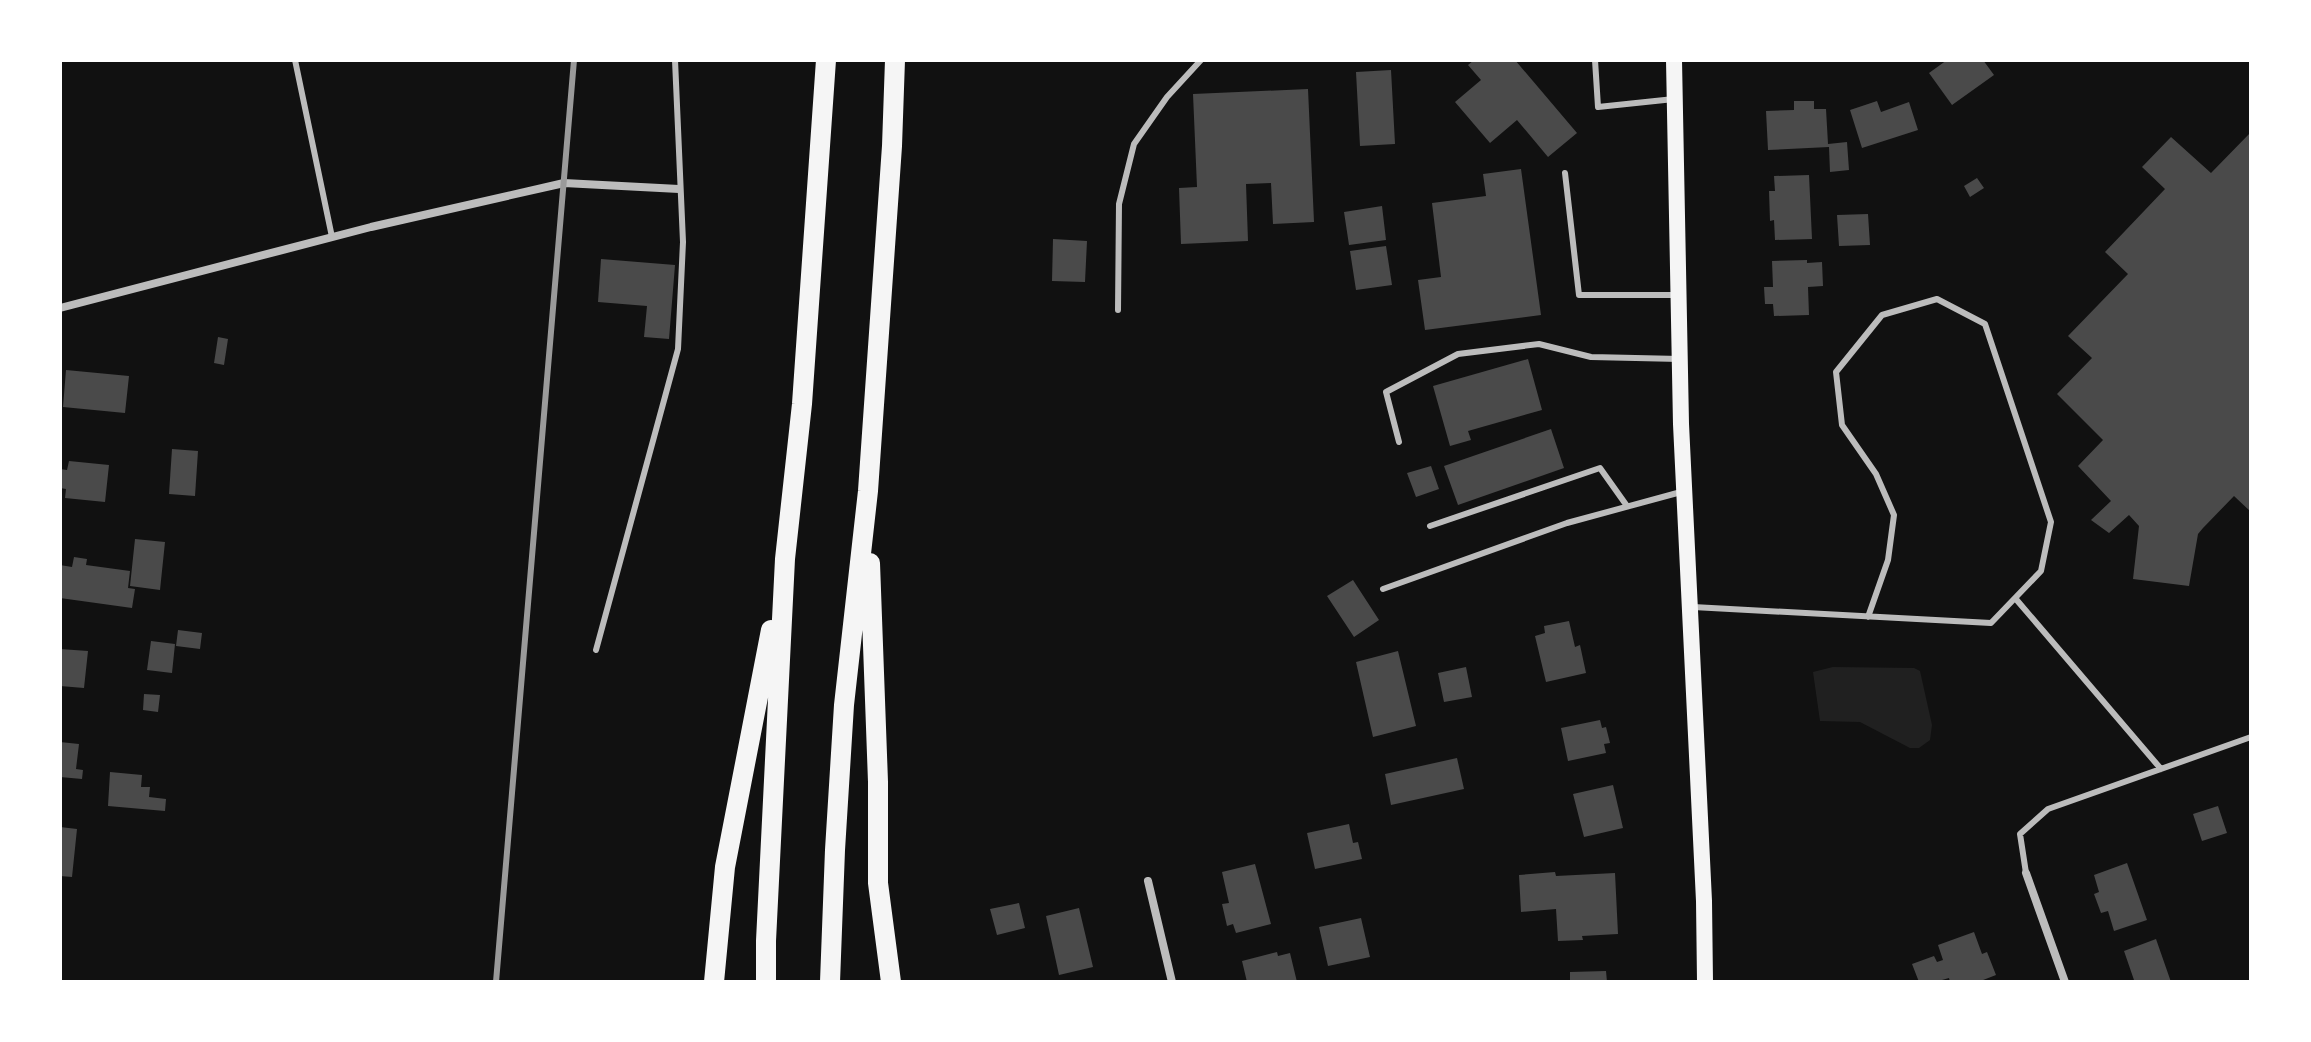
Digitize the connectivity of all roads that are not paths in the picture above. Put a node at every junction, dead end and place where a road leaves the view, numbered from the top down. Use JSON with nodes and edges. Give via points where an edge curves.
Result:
{"nodes":[{"id":1,"x":295,"y":60,"type":"edge"},
{"id":2,"x":675,"y":60,"type":"edge"},
{"id":3,"x":826,"y":60,"type":"edge"},
{"id":4,"x":895,"y":60,"type":"edge"},
{"id":5,"x":1201,"y":60,"type":"edge"},
{"id":6,"x":1595,"y":60,"type":"edge"},
{"id":7,"x":1674,"y":60,"type":"edge"},
{"id":8,"x":1674,"y":99,"type":"junction"},
{"id":9,"x":1565,"y":173,"type":"dead end"},
{"id":10,"x":679,"y":189,"type":"junction"},
{"id":11,"x":332,"y":237,"type":"junction"},
{"id":12,"x":1679,"y":295,"type":"junction"},
{"id":13,"x":60,"y":308,"type":"edge"},
{"id":14,"x":1118,"y":310,"type":"dead end"},
{"id":15,"x":1680,"y":359,"type":"junction"},
{"id":16,"x":1399,"y":442,"type":"dead end"},
{"id":17,"x":868,"y":491,"type":"junction"},
{"id":18,"x":1684,"y":491,"type":"junction"},
{"id":19,"x":1627,"y":506,"type":"junction"},
{"id":20,"x":1430,"y":526,"type":"dead end"},
{"id":21,"x":785,"y":559,"type":"junction"},
{"id":22,"x":1383,"y":589,"type":"dead end"},
{"id":23,"x":2015,"y":598,"type":"junction"},
{"id":24,"x":1690,"y":607,"type":"junction"},
{"id":25,"x":1868,"y":617,"type":"junction"},
{"id":26,"x":596,"y":650,"type":"dead end"},
{"id":27,"x":2251,"y":737,"type":"edge"},
{"id":28,"x":2161,"y":769,"type":"junction"},
{"id":29,"x":2026,"y":873,"type":"joint"},
{"id":30,"x":1148,"y":881,"type":"dead end"},
{"id":31,"x":714,"y":982,"type":"edge"},
{"id":32,"x":766,"y":982,"type":"edge"},
{"id":33,"x":830,"y":982,"type":"edge"},
{"id":34,"x":891,"y":982,"type":"edge"},
{"id":35,"x":1172,"y":982,"type":"edge"},
{"id":36,"x":1705,"y":982,"type":"edge"},
{"id":37,"x":2065,"y":982,"type":"edge"}],
"edges":[{"from":1,"to":11,"type":"lane"},
{"from":2,"to":10,"type":"lane"},
{"from":3,"to":21,"type":"highway","via":[[802,404]]},
{"from":4,"to":17,"type":"highway"},
{"from":5,"to":14,"type":"lane","via":[[1134,144],[1119,204]]},
{"from":6,"to":8,"type":"lane","via":[[1598,107]]},
{"from":7,"to":8,"type":"main road"},
{"from":8,"to":12,"type":"main road"},
{"from":9,"to":12,"type":"lane","via":[[1579,295]]},
{"from":10,"to":11,"type":"street","via":[[564,183]]},
{"from":10,"to":26,"type":"lane","via":[[683,242],[678,349]]},
{"from":11,"to":13,"type":"street"},
{"from":12,"to":15,"type":"main road"},
{"from":15,"to":16,"type":"lane","via":[[1591,357],[1539,344],[1458,354],[1386,392]]},
{"from":15,"to":18,"type":"main road"},
{"from":17,"to":33,"type":"highway","via":[[844,705]]},
{"from":17,"to":34,"type":"highway","via":[[878,883]]},
{"from":18,"to":19,"type":"lane"},
{"from":18,"to":24,"type":"main road"},
{"from":19,"to":20,"type":"lane","via":[[1600,468]]},
{"from":19,"to":22,"type":"lane"},
{"from":21,"to":31,"type":"highway","via":[[725,867]]},
{"from":21,"to":32,"type":"highway"},
{"from":23,"to":25,"type":"lane","via":[[1991,623]]},
{"from":23,"to":25,"type":"lane","via":[[2041,571],[2051,522],[1985,324],[1937,299],[1882,315],[1836,372],[1842,425],[1876,474],[1894,515],[1888,560]]},
{"from":23,"to":28,"type":"lane"},
{"from":24,"to":25,"type":"lane"},
{"from":24,"to":36,"type":"main road"},
{"from":27,"to":28,"type":"lane"},
{"from":28,"to":29,"type":"lane","via":[[2048,809],[2020,834]]},
{"from":29,"to":37,"type":"street"},
{"from":30,"to":35,"type":"street"}]}
